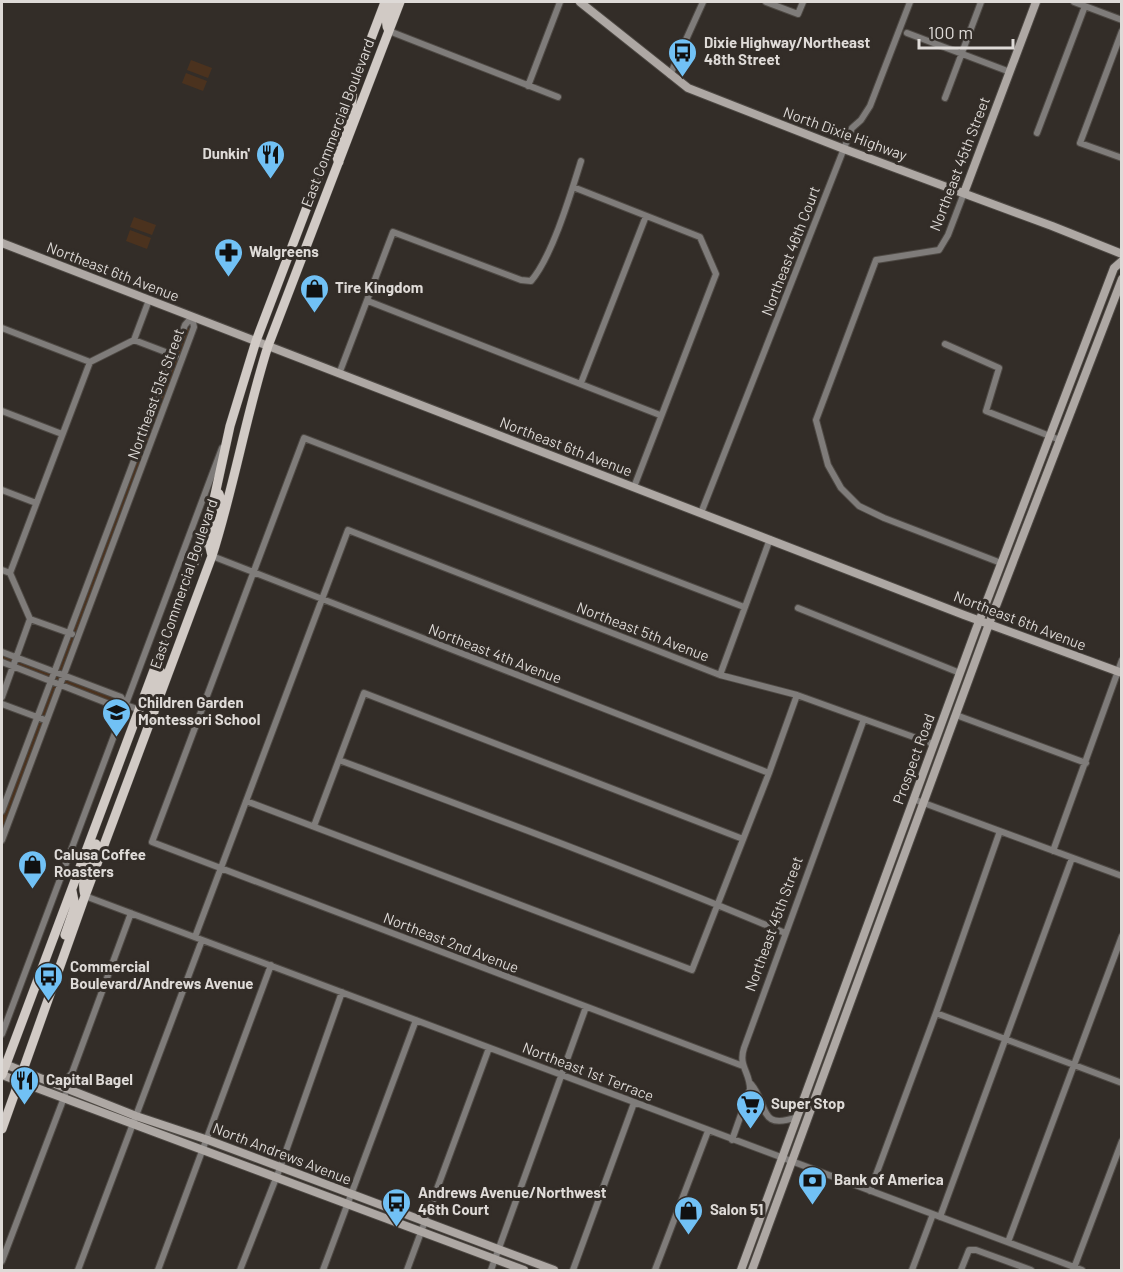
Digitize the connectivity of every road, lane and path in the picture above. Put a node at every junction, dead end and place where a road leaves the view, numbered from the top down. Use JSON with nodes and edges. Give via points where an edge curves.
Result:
{"nodes":[{"id":1,"x":385,"y":2,"type":"edge"},
{"id":2,"x":392,"y":2,"type":"edge"},
{"id":3,"x":400,"y":2,"type":"edge"},
{"id":4,"x":560,"y":2,"type":"edge"},
{"id":5,"x":580,"y":2,"type":"edge"},
{"id":6,"x":703,"y":2,"type":"edge"},
{"id":7,"x":766,"y":2,"type":"edge"},
{"id":8,"x":803,"y":2,"type":"edge"},
{"id":9,"x":910,"y":2,"type":"edge"},
{"id":10,"x":981,"y":2,"type":"edge"},
{"id":11,"x":1036,"y":2,"type":"edge"},
{"id":12,"x":1074,"y":2,"type":"edge"},
{"id":13,"x":1085,"y":6,"type":"junction"},
{"id":14,"x":1122,"y":20,"type":"edge"},
{"id":15,"x":376,"y":23,"type":"junction"},
{"id":16,"x":388,"y":32,"type":"junction"},
{"id":17,"x":1122,"y":32,"type":"edge"},
{"id":18,"x":907,"y":33,"type":"dead end"},
{"id":19,"x":962,"y":54,"type":"junction"},
{"id":20,"x":1010,"y":72,"type":"junction"},
{"id":21,"x":670,"y":75,"type":"junction"},
{"id":22,"x":369,"y":83,"type":"junction"},
{"id":23,"x":528,"y":86,"type":"junction"},
{"id":24,"x":351,"y":89,"type":"junction"},
{"id":25,"x":558,"y":97,"type":"dead end"},
{"id":26,"x":945,"y":98,"type":"dead end"},
{"id":27,"x":1037,"y":133,"type":"dead end"},
{"id":28,"x":844,"y":149,"type":"junction"},
{"id":29,"x":325,"y":158,"type":"junction"},
{"id":30,"x":1122,"y":158,"type":"edge"},
{"id":31,"x":581,"y":161,"type":"dead end"},
{"id":32,"x":339,"y":162,"type":"junction"},
{"id":33,"x":573,"y":187,"type":"junction"},
{"id":34,"x":964,"y":193,"type":"junction"},
{"id":35,"x":646,"y":216,"type":"junction"},
{"id":36,"x":311,"y":236,"type":"junction"},
{"id":37,"x":2,"y":243,"type":"edge"},
{"id":38,"x":1122,"y":255,"type":"edge"},
{"id":39,"x":1122,"y":261,"type":"edge"},
{"id":40,"x":1122,"y":279,"type":"edge"},
{"id":41,"x":149,"y":300,"type":"junction"},
{"id":42,"x":368,"y":301,"type":"junction"},
{"id":43,"x":192,"y":317,"type":"junction"},
{"id":44,"x":2,"y":328,"type":"edge"},
{"id":45,"x":134,"y":340,"type":"junction"},
{"id":46,"x":256,"y":342,"type":"junction"},
{"id":47,"x":945,"y":344,"type":"dead end"},
{"id":48,"x":268,"y":346,"type":"junction"},
{"id":49,"x":174,"y":356,"type":"junction"},
{"id":50,"x":182,"y":359,"type":"junction"},
{"id":51,"x":90,"y":362,"type":"junction"},
{"id":52,"x":339,"y":374,"type":"junction"},
{"id":53,"x":581,"y":383,"type":"junction"},
{"id":54,"x":2,"y":411,"type":"edge"},
{"id":55,"x":660,"y":414,"type":"junction"},
{"id":56,"x":230,"y":426,"type":"junction"},
{"id":57,"x":62,"y":434,"type":"junction"},
{"id":58,"x":1050,"y":436,"type":"junction"},
{"id":59,"x":1060,"y":440,"type":"junction"},
{"id":60,"x":634,"y":487,"type":"junction"},
{"id":61,"x":2,"y":489,"type":"edge"},
{"id":62,"x":216,"y":491,"type":"junction"},
{"id":63,"x":36,"y":503,"type":"junction"},
{"id":64,"x":701,"y":513,"type":"junction"},
{"id":65,"x":112,"y":519,"type":"junction"},
{"id":66,"x":121,"y":522,"type":"junction"},
{"id":67,"x":770,"y":539,"type":"junction"},
{"id":68,"x":183,"y":552,"type":"junction"},
{"id":69,"x":212,"y":556,"type":"junction"},
{"id":70,"x":196,"y":558,"type":"junction"},
{"id":71,"x":1001,"y":563,"type":"junction"},
{"id":72,"x":2,"y":570,"type":"edge"},
{"id":73,"x":10,"y":573,"type":"junction"},
{"id":74,"x":254,"y":573,"type":"junction"},
{"id":75,"x":322,"y":600,"type":"junction"},
{"id":76,"x":744,"y":607,"type":"junction"},
{"id":77,"x":798,"y":608,"type":"dead end"},
{"id":78,"x":30,"y":619,"type":"junction"},
{"id":79,"x":979,"y":621,"type":"junction"},
{"id":80,"x":188,"y":622,"type":"junction"},
{"id":81,"x":989,"y":624,"type":"junction"},
{"id":82,"x":69,"y":633,"type":"junction"},
{"id":83,"x":77,"y":636,"type":"junction"},
{"id":84,"x":166,"y":641,"type":"junction"},
{"id":85,"x":2,"y":652,"type":"edge"},
{"id":86,"x":16,"y":657,"type":"junction"},
{"id":87,"x":1122,"y":660,"type":"edge"},
{"id":88,"x":2,"y":662,"type":"edge"},
{"id":89,"x":12,"y":666,"type":"junction"},
{"id":90,"x":54,"y":672,"type":"junction"},
{"id":91,"x":1119,"y":672,"type":"edge"},
{"id":92,"x":960,"y":673,"type":"junction"},
{"id":93,"x":62,"y":675,"type":"junction"},
{"id":94,"x":720,"y":675,"type":"junction"},
{"id":95,"x":51,"y":681,"type":"junction"},
{"id":96,"x":59,"y":684,"type":"junction"},
{"id":97,"x":797,"y":695,"type":"junction"},
{"id":98,"x":2,"y":697,"type":"edge"},
{"id":99,"x":2,"y":704,"type":"edge"},
{"id":100,"x":126,"y":705,"type":"junction"},
{"id":101,"x":140,"y":710,"type":"junction"},
{"id":102,"x":154,"y":712,"type":"junction"},
{"id":103,"x":956,"y":715,"type":"junction"},
{"id":104,"x":37,"y":717,"type":"junction"},
{"id":105,"x":864,"y":719,"type":"junction"},
{"id":106,"x":45,"y":720,"type":"junction"},
{"id":107,"x":933,"y":744,"type":"junction"},
{"id":108,"x":339,"y":760,"type":"junction"},
{"id":109,"x":1086,"y":763,"type":"junction"},
{"id":110,"x":770,"y":773,"type":"junction"},
{"id":111,"x":127,"y":785,"type":"junction"},
{"id":112,"x":913,"y":799,"type":"junction"},
{"id":113,"x":246,"y":801,"type":"junction"},
{"id":114,"x":923,"y":803,"type":"junction"},
{"id":115,"x":2,"y":811,"type":"edge"},
{"id":116,"x":314,"y":826,"type":"junction"},
{"id":117,"x":94,"y":831,"type":"junction"},
{"id":118,"x":1000,"y":831,"type":"junction"},
{"id":119,"x":743,"y":839,"type":"junction"},
{"id":120,"x":2,"y":840,"type":"edge"},
{"id":121,"x":1053,"y":851,"type":"junction"},
{"id":122,"x":1072,"y":858,"type":"junction"},
{"id":123,"x":220,"y":869,"type":"junction"},
{"id":124,"x":1122,"y":876,"type":"edge"},
{"id":125,"x":58,"y":885,"type":"junction"},
{"id":126,"x":72,"y":891,"type":"junction"},
{"id":127,"x":85,"y":896,"type":"junction"},
{"id":128,"x":719,"y":905,"type":"junction"},
{"id":129,"x":131,"y":913,"type":"junction"},
{"id":130,"x":785,"y":933,"type":"junction"},
{"id":131,"x":1122,"y":936,"type":"edge"},
{"id":132,"x":195,"y":937,"type":"junction"},
{"id":133,"x":202,"y":939,"type":"junction"},
{"id":134,"x":67,"y":946,"type":"junction"},
{"id":135,"x":271,"y":965,"type":"junction"},
{"id":136,"x":847,"y":980,"type":"junction"},
{"id":137,"x":857,"y":983,"type":"junction"},
{"id":138,"x":342,"y":992,"type":"junction"},
{"id":139,"x":586,"y":1007,"type":"junction"},
{"id":140,"x":936,"y":1013,"type":"junction"},
{"id":141,"x":416,"y":1020,"type":"junction"},
{"id":142,"x":2,"y":1034,"type":"edge"},
{"id":143,"x":1006,"y":1040,"type":"junction"},
{"id":144,"x":489,"y":1048,"type":"junction"},
{"id":145,"x":3,"y":1064,"type":"edge"},
{"id":146,"x":1074,"y":1065,"type":"junction"},
{"id":147,"x":742,"y":1066,"type":"junction"},
{"id":148,"x":24,"y":1071,"type":"junction"},
{"id":149,"x":2,"y":1075,"type":"edge"},
{"id":150,"x":561,"y":1076,"type":"junction"},
{"id":151,"x":20,"y":1082,"type":"junction"},
{"id":152,"x":750,"y":1083,"type":"junction"},
{"id":153,"x":1122,"y":1083,"type":"edge"},
{"id":154,"x":64,"y":1087,"type":"junction"},
{"id":155,"x":64,"y":1099,"type":"junction"},
{"id":156,"x":634,"y":1103,"type":"junction"},
{"id":157,"x":797,"y":1118,"type":"junction"},
{"id":158,"x":134,"y":1120,"type":"junction"},
{"id":159,"x":2,"y":1130,"type":"edge"},
{"id":160,"x":708,"y":1131,"type":"junction"},
{"id":161,"x":208,"y":1140,"type":"junction"},
{"id":162,"x":732,"y":1140,"type":"junction"},
{"id":163,"x":1122,"y":1141,"type":"edge"},
{"id":164,"x":203,"y":1151,"type":"junction"},
{"id":165,"x":782,"y":1159,"type":"junction"},
{"id":166,"x":791,"y":1163,"type":"junction"},
{"id":167,"x":280,"y":1168,"type":"junction"},
{"id":168,"x":276,"y":1178,"type":"junction"},
{"id":169,"x":870,"y":1191,"type":"junction"},
{"id":170,"x":352,"y":1195,"type":"junction"},
{"id":171,"x":348,"y":1205,"type":"junction"},
{"id":172,"x":933,"y":1214,"type":"junction"},
{"id":173,"x":940,"y":1217,"type":"junction"},
{"id":174,"x":425,"y":1223,"type":"junction"},
{"id":175,"x":422,"y":1233,"type":"junction"},
{"id":176,"x":1008,"y":1242,"type":"junction"},
{"id":177,"x":498,"y":1250,"type":"junction"},
{"id":178,"x":495,"y":1260,"type":"junction"},
{"id":179,"x":2,"y":1262,"type":"edge"},
{"id":180,"x":1074,"y":1268,"type":"junction"},
{"id":181,"x":78,"y":1270,"type":"edge"},
{"id":182,"x":159,"y":1270,"type":"edge"},
{"id":183,"x":240,"y":1270,"type":"edge"},
{"id":184,"x":323,"y":1270,"type":"edge"},
{"id":185,"x":407,"y":1270,"type":"edge"},
{"id":186,"x":491,"y":1270,"type":"edge"},
{"id":187,"x":524,"y":1270,"type":"edge"},
{"id":188,"x":554,"y":1270,"type":"edge"},
{"id":189,"x":573,"y":1270,"type":"edge"},
{"id":190,"x":655,"y":1270,"type":"edge"},
{"id":191,"x":741,"y":1270,"type":"edge"},
{"id":192,"x":752,"y":1270,"type":"edge"},
{"id":193,"x":912,"y":1270,"type":"edge"},
{"id":194,"x":961,"y":1270,"type":"edge"},
{"id":195,"x":1031,"y":1270,"type":"edge"},
{"id":196,"x":1082,"y":1270,"type":"edge"}],
"edges":[{"from":1,"to":15,"type":"main road","name":"East Commercial Boulevard"},
{"from":2,"to":16,"type":"main road","via":[[386,18]]},
{"from":3,"to":16,"type":"main road","name":"East Commercial Boulevard"},
{"from":4,"to":23,"type":"street"},
{"from":5,"to":21,"type":"main road","name":"North Dixie Highway"},
{"from":6,"to":21,"type":"street"},
{"from":7,"to":8,"type":"street","via":[[798,14]]},
{"from":9,"to":28,"type":"street","name":"Northeast 46th Court","via":[[870,106],[852,128]]},
{"from":10,"to":19,"type":"street"},
{"from":11,"to":20,"type":"main road","name":"Northeast 45th Street"},
{"from":12,"to":13,"type":"street"},
{"from":13,"to":14,"type":"street"},
{"from":13,"to":27,"type":"street"},
{"from":15,"to":22,"type":"main road","via":[[379,40],[367,74]]},
{"from":15,"to":24,"type":"main road","name":"East Commercial Boulevard"},
{"from":16,"to":22,"type":"main road","name":"East Commercial Boulevard"},
{"from":16,"to":23,"type":"street"},
{"from":17,"to":30,"type":"street","via":[[1080,142]]},
{"from":18,"to":19,"type":"street"},
{"from":19,"to":20,"type":"street"},
{"from":19,"to":26,"type":"street"},
{"from":20,"to":34,"type":"main road","name":"Northeast 45th Street"},
{"from":21,"to":28,"type":"main road","name":"North Dixie Highway","via":[[688,88]]},
{"from":22,"to":32,"type":"main road","name":"East Commercial Boulevard"},
{"from":23,"to":25,"type":"street"},
{"from":24,"to":29,"type":"main road","name":"East Commercial Boulevard"},
{"from":24,"to":32,"type":"main road","via":[[353,104],[336,154]]},
{"from":28,"to":34,"type":"main road","name":"North Dixie Highway"},
{"from":28,"to":64,"type":"street","name":"Northeast 46th Court"},
{"from":29,"to":36,"type":"main road","via":[[329,172],[311,222]]},
{"from":29,"to":46,"type":"main road","name":"East Commercial Boulevard"},
{"from":31,"to":33,"type":"street"},
{"from":32,"to":36,"type":"main road","name":"East Commercial Boulevard"},
{"from":33,"to":35,"type":"street"},
{"from":33,"to":42,"type":"street","via":[[541,270],[531,281],[393,232]]},
{"from":34,"to":38,"type":"main road","name":"North Dixie Highway"},
{"from":34,"to":71,"type":"street","name":"Northeast 45th Street","via":[[939,250],[876,260],[816,420],[828,465],[841,488],[859,506]]},
{"from":35,"to":53,"type":"street"},
{"from":35,"to":55,"type":"street","via":[[700,237],[716,274]]},
{"from":36,"to":48,"type":"main road","name":"East Commercial Boulevard"},
{"from":37,"to":41,"type":"main road","name":"Northeast 6th Avenue"},
{"from":39,"to":58,"type":"main road","name":"Prospect Road","via":[[1114,268]]},
{"from":40,"to":59,"type":"main road","name":"Prospect Road"},
{"from":41,"to":43,"type":"main road","name":"Northeast 6th Avenue"},
{"from":41,"to":45,"type":"street"},
{"from":42,"to":52,"type":"street"},
{"from":42,"to":53,"type":"street"},
{"from":43,"to":46,"type":"main road","name":"Northeast 6th Avenue"},
{"from":43,"to":49,"type":"street","name":"Northeast 51st Street","via":[[185,325]]},
{"from":43,"to":50,"type":"street","name":"Northeast 51st Street","via":[[194,327]]},
{"from":44,"to":51,"type":"street"},
{"from":45,"to":49,"type":"street"},
{"from":45,"to":51,"type":"street"},
{"from":46,"to":48,"type":"main road","name":"Northeast 6th Avenue"},
{"from":46,"to":56,"type":"main road","name":"East Commercial Boulevard"},
{"from":47,"to":58,"type":"street","via":[[999,368],[986,411]]},
{"from":48,"to":52,"type":"main road","name":"Northeast 6th Avenue"},
{"from":48,"to":69,"type":"main road","name":"East Commercial Boulevard"},
{"from":49,"to":50,"type":"street"},
{"from":49,"to":65,"type":"street","name":"Northeast 51st Street"},
{"from":50,"to":66,"type":"street","name":"Northeast 51st Street"},
{"from":51,"to":57,"type":"street"},
{"from":52,"to":60,"type":"main road","name":"Northeast 6th Avenue"},
{"from":53,"to":55,"type":"street"},
{"from":54,"to":57,"type":"street"},
{"from":55,"to":60,"type":"street"},
{"from":56,"to":62,"type":"main road","name":"East Commercial Boulevard"},
{"from":56,"to":68,"type":"street"},
{"from":57,"to":63,"type":"street"},
{"from":58,"to":59,"type":"street"},
{"from":58,"to":71,"type":"main road","name":"Prospect Road"},
{"from":59,"to":81,"type":"main road","name":"Prospect Road"},
{"from":60,"to":64,"type":"main road","name":"Northeast 6th Avenue"},
{"from":61,"to":63,"type":"street"},
{"from":62,"to":69,"type":"main road","via":[[221,500],[209,543]]},
{"from":62,"to":70,"type":"main road","name":"East Commercial Boulevard"},
{"from":63,"to":73,"type":"street"},
{"from":64,"to":67,"type":"main road","name":"Northeast 6th Avenue"},
{"from":65,"to":66,"type":"street"},
{"from":65,"to":82,"type":"street","name":"Northeast 51st Street"},
{"from":66,"to":83,"type":"street","name":"Northeast 51st Street"},
{"from":67,"to":76,"type":"street"},
{"from":67,"to":79,"type":"main road","name":"Northeast 6th Avenue"},
{"from":68,"to":70,"type":"street"},
{"from":68,"to":100,"type":"street"},
{"from":69,"to":74,"type":"street","name":"Northeast 4th Avenue"},
{"from":69,"to":80,"type":"main road","name":"East Commercial Boulevard"},
{"from":70,"to":80,"type":"main road","via":[[202,568],[186,611]]},
{"from":70,"to":84,"type":"main road","name":"East Commercial Boulevard"},
{"from":71,"to":79,"type":"main road","name":"Prospect Road"},
{"from":72,"to":73,"type":"street"},
{"from":73,"to":78,"type":"street"},
{"from":74,"to":75,"type":"street","name":"Northeast 4th Avenue"},
{"from":74,"to":76,"type":"street","via":[[304,438]]},
{"from":74,"to":123,"type":"street","name":"Northeast 2nd Avenue","via":[[152,842]]},
{"from":75,"to":94,"type":"street","name":"Northeast 5th Avenue","via":[[348,530]]},
{"from":75,"to":110,"type":"street","name":"Northeast 4th Avenue"},
{"from":75,"to":113,"type":"street"},
{"from":76,"to":94,"type":"street"},
{"from":77,"to":92,"type":"street"},
{"from":78,"to":82,"type":"street"},
{"from":78,"to":86,"type":"street"},
{"from":79,"to":81,"type":"main road","name":"Northeast 6th Avenue"},
{"from":79,"to":92,"type":"main road","name":"Prospect Road"},
{"from":80,"to":102,"type":"main road","name":"East Commercial Boulevard"},
{"from":81,"to":91,"type":"main road","name":"Northeast 6th Avenue"},
{"from":81,"to":103,"type":"main road","name":"Prospect Road"},
{"from":82,"to":83,"type":"street"},
{"from":82,"to":90,"type":"street","name":"Northeast 51st Street"},
{"from":83,"to":93,"type":"street","name":"Northeast 51st Street"},
{"from":84,"to":101,"type":"main road","name":"East Commercial Boulevard"},
{"from":84,"to":102,"type":"main road","via":[[168,652],[151,698]]},
{"from":85,"to":86,"type":"street"},
{"from":86,"to":89,"type":"street"},
{"from":86,"to":90,"type":"street"},
{"from":87,"to":91,"type":"street"},
{"from":88,"to":89,"type":"street"},
{"from":89,"to":95,"type":"street"},
{"from":89,"to":98,"type":"street"},
{"from":90,"to":93,"type":"street"},
{"from":90,"to":95,"type":"street","name":"Northeast 51st Street"},
{"from":91,"to":109,"type":"street"},
{"from":92,"to":107,"type":"main road","name":"Prospect Road"},
{"from":93,"to":96,"type":"street","name":"Northeast 51st Street"},
{"from":93,"to":100,"type":"street","via":[[121,698]]},
{"from":94,"to":97,"type":"street","name":"Northeast 5th Avenue"},
{"from":95,"to":96,"type":"street"},
{"from":95,"to":104,"type":"street","name":"Northeast 51st Street"},
{"from":96,"to":100,"type":"street","via":[[117,706]]},
{"from":96,"to":106,"type":"street","name":"Northeast 51st Street"},
{"from":97,"to":105,"type":"street","name":"Northeast 5th Avenue"},
{"from":97,"to":110,"type":"street"},
{"from":99,"to":104,"type":"street"},
{"from":100,"to":101,"type":"street"},
{"from":100,"to":125,"type":"street"},
{"from":101,"to":111,"type":"main road","via":[[143,723],[124,776]]},
{"from":101,"to":117,"type":"main road","name":"East Commercial Boulevard"},
{"from":102,"to":111,"type":"main road","name":"East Commercial Boulevard"},
{"from":103,"to":109,"type":"street"},
{"from":103,"to":114,"type":"main road","name":"Prospect Road"},
{"from":104,"to":106,"type":"street"},
{"from":104,"to":115,"type":"street","name":"Northeast 51st Street"},
{"from":105,"to":107,"type":"street","name":"Northeast 5th Avenue"},
{"from":105,"to":130,"type":"street","name":"Northeast 45th Street"},
{"from":106,"to":120,"type":"street","name":"Northeast 51st Street"},
{"from":107,"to":112,"type":"main road","name":"Prospect Road"},
{"from":108,"to":116,"type":"street"},
{"from":108,"to":119,"type":"street","via":[[364,693]]},
{"from":108,"to":128,"type":"street"},
{"from":109,"to":121,"type":"street"},
{"from":110,"to":119,"type":"street"},
{"from":111,"to":127,"type":"main road","name":"East Commercial Boulevard"},
{"from":112,"to":114,"type":"street"},
{"from":112,"to":136,"type":"main road","name":"Prospect Road"},
{"from":113,"to":116,"type":"street"},
{"from":113,"to":123,"type":"street"},
{"from":114,"to":118,"type":"street"},
{"from":114,"to":137,"type":"main road","name":"Prospect Road"},
{"from":116,"to":128,"type":"street","via":[[692,970]]},
{"from":117,"to":126,"type":"main road","name":"East Commercial Boulevard"},
{"from":117,"to":127,"type":"main road","via":[[97,840],[82,883]]},
{"from":118,"to":121,"type":"street"},
{"from":118,"to":140,"type":"street"},
{"from":119,"to":128,"type":"street"},
{"from":121,"to":122,"type":"street"},
{"from":122,"to":124,"type":"street"},
{"from":122,"to":143,"type":"street"},
{"from":123,"to":132,"type":"street"},
{"from":123,"to":139,"type":"street","name":"Northeast 2nd Avenue"},
{"from":125,"to":126,"type":"street"},
{"from":125,"to":142,"type":"street"},
{"from":126,"to":134,"type":"main road","via":[[75,902],[64,936]]},
{"from":126,"to":145,"type":"main road","name":"East Commercial Boulevard"},
{"from":127,"to":129,"type":"street","name":"Northeast 1st Terrace"},
{"from":127,"to":134,"type":"main road","name":"East Commercial Boulevard"},
{"from":128,"to":130,"type":"street"},
{"from":129,"to":132,"type":"street","name":"Northeast 1st Terrace"},
{"from":129,"to":154,"type":"street"},
{"from":130,"to":147,"type":"street","name":"Northeast 45th Street","via":[[741,1056]]},
{"from":131,"to":146,"type":"street"},
{"from":132,"to":133,"type":"street","name":"Northeast 1st Terrace"},
{"from":133,"to":135,"type":"street","name":"Northeast 1st Terrace"},
{"from":133,"to":158,"type":"street"},
{"from":134,"to":148,"type":"main road","name":"East Commercial Boulevard"},
{"from":135,"to":138,"type":"street","name":"Northeast 1st Terrace"},
{"from":135,"to":161,"type":"street"},
{"from":136,"to":137,"type":"main road"},
{"from":136,"to":157,"type":"main road","name":"Prospect Road"},
{"from":137,"to":166,"type":"main road","name":"Prospect Road"},
{"from":138,"to":141,"type":"street","name":"Northeast 1st Terrace"},
{"from":138,"to":167,"type":"street"},
{"from":139,"to":147,"type":"street","name":"Northeast 2nd Avenue"},
{"from":139,"to":150,"type":"street"},
{"from":140,"to":143,"type":"street"},
{"from":140,"to":169,"type":"street"},
{"from":141,"to":144,"type":"street","name":"Northeast 1st Terrace"},
{"from":141,"to":170,"type":"street"},
{"from":143,"to":146,"type":"street"},
{"from":143,"to":173,"type":"street"},
{"from":144,"to":150,"type":"street","name":"Northeast 1st Terrace"},
{"from":144,"to":174,"type":"street"},
{"from":145,"to":148,"type":"main road","name":"North Andrews Avenue"},
{"from":145,"to":149,"type":"main road","name":"East Commercial Boulevard"},
{"from":146,"to":153,"type":"street"},
{"from":146,"to":176,"type":"street"},
{"from":147,"to":152,"type":"street"},
{"from":148,"to":151,"type":"main road","name":"East Commercial Boulevard"},
{"from":148,"to":154,"type":"main road","name":"North Andrews Avenue"},
{"from":149,"to":151,"type":"main road","name":"North Andrews Avenue"},
{"from":150,"to":156,"type":"street","name":"Northeast 1st Terrace"},
{"from":150,"to":177,"type":"street"},
{"from":151,"to":155,"type":"main road","name":"North Andrews Avenue"},
{"from":151,"to":159,"type":"main road","name":"East Commercial Boulevard"},
{"from":152,"to":157,"type":"street","via":[[770,1118],[781,1122]]},
{"from":152,"to":162,"type":"street"},
{"from":154,"to":155,"type":"street"},
{"from":154,"to":158,"type":"main road","name":"North Andrews Avenue"},
{"from":155,"to":158,"type":"main road","name":"North Andrews Avenue"},
{"from":155,"to":179,"type":"street"},
{"from":156,"to":160,"type":"street","name":"Northeast 1st Terrace"},
{"from":156,"to":189,"type":"street"},
{"from":157,"to":165,"type":"main road","name":"Prospect Road"},
{"from":158,"to":161,"type":"main road","name":"North Andrews Avenue"},
{"from":158,"to":164,"type":"main road","name":"North Andrews Avenue"},
{"from":158,"to":181,"type":"street"},
{"from":160,"to":162,"type":"street","name":"Northeast 1st Terrace"},
{"from":160,"to":190,"type":"street"},
{"from":161,"to":164,"type":"street"},
{"from":161,"to":167,"type":"main road","name":"North Andrews Avenue"},
{"from":162,"to":165,"type":"street","name":"Northeast 1st Terrace"},
{"from":163,"to":180,"type":"street"},
{"from":164,"to":168,"type":"main road","name":"North Andrews Avenue"},
{"from":164,"to":182,"type":"street"},
{"from":165,"to":166,"type":"street","name":"Northeast 1st Terrace"},
{"from":165,"to":191,"type":"main road","name":"Prospect Road"},
{"from":166,"to":169,"type":"street","name":"Northeast 1st Terrace"},
{"from":166,"to":192,"type":"main road","name":"Prospect Road"},
{"from":167,"to":168,"type":"street"},
{"from":167,"to":170,"type":"main road","name":"North Andrews Avenue"},
{"from":168,"to":171,"type":"main road","name":"North Andrews Avenue"},
{"from":168,"to":183,"type":"street"},
{"from":169,"to":172,"type":"street","name":"Northeast 1st Terrace"},
{"from":170,"to":171,"type":"street"},
{"from":170,"to":174,"type":"main road","name":"North Andrews Avenue"},
{"from":171,"to":175,"type":"main road","name":"North Andrews Avenue"},
{"from":171,"to":184,"type":"street"},
{"from":172,"to":173,"type":"street","name":"Northeast 1st Terrace"},
{"from":172,"to":193,"type":"street"},
{"from":173,"to":176,"type":"street","name":"Northeast 1st Terrace"},
{"from":174,"to":175,"type":"street"},
{"from":174,"to":177,"type":"main road","name":"North Andrews Avenue"},
{"from":175,"to":178,"type":"main road","name":"North Andrews Avenue"},
{"from":175,"to":185,"type":"street"},
{"from":176,"to":180,"type":"street","name":"Northeast 1st Terrace"},
{"from":177,"to":178,"type":"street"},
{"from":177,"to":188,"type":"main road","name":"North Andrews Avenue"},
{"from":178,"to":186,"type":"street"},
{"from":178,"to":187,"type":"main road","name":"North Andrews Avenue"},
{"from":180,"to":196,"type":"street","name":"Northeast 1st Terrace"},
{"from":194,"to":195,"type":"street","via":[[969,1250],[976,1250]]}]}
